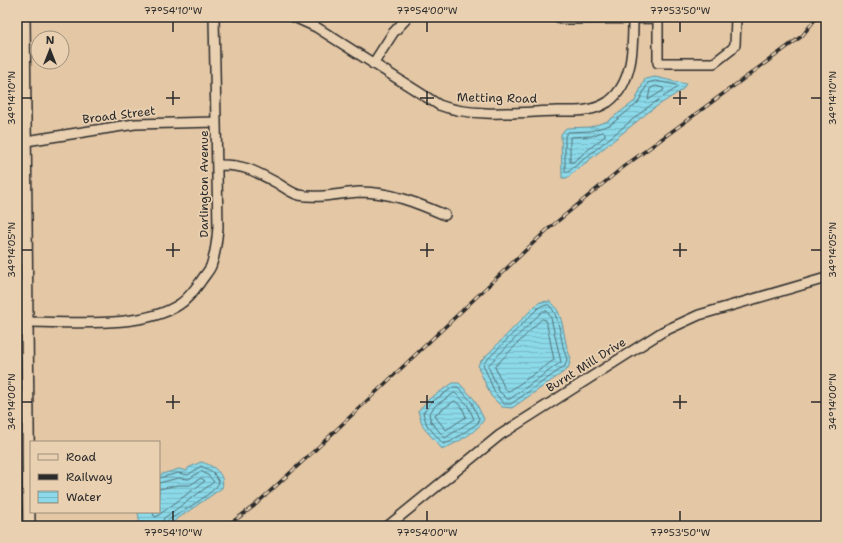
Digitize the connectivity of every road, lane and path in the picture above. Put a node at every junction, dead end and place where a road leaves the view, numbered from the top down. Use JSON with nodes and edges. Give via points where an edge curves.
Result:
{"nodes":[{"id":1,"x":24,"y":17,"type":"edge"},
{"id":2,"x":214,"y":17,"type":"edge"},
{"id":3,"x":294,"y":17,"type":"edge"},
{"id":4,"x":408,"y":17,"type":"edge"},
{"id":5,"x":558,"y":17,"type":"edge"},
{"id":6,"x":736,"y":17,"type":"edge"},
{"id":7,"x":633,"y":18,"type":"edge"},
{"id":8,"x":658,"y":18,"type":"edge"},
{"id":9,"x":373,"y":64,"type":"junction"},
{"id":10,"x":216,"y":122,"type":"junction"},
{"id":11,"x":26,"y":141,"type":"junction"},
{"id":12,"x":217,"y":165,"type":"junction"},
{"id":13,"x":445,"y":215,"type":"dead end"},
{"id":14,"x":826,"y":278,"type":"edge"},
{"id":15,"x":27,"y":322,"type":"junction"},
{"id":16,"x":29,"y":526,"type":"edge"},
{"id":17,"x":388,"y":526,"type":"edge"}],
"edges":[{"from":1,"to":11,"type":"main road"},
{"from":2,"to":10,"type":"street","name":"Darlington Avenue"},
{"from":3,"to":9,"type":"street","name":"Metting Road","via":[[316,27]]},
{"from":4,"to":9,"type":"street","via":[[393,32]]},
{"from":5,"to":7,"type":"street"},
{"from":6,"to":8,"type":"street","via":[[735,45],[714,63],[658,63]]},
{"from":7,"to":8,"type":"street"},
{"from":7,"to":9,"type":"street","name":"Metting Road","via":[[633,53],[630,68],[608,102],[590,110],[454,110],[434,103]]},
{"from":10,"to":11,"type":"street","name":"Broad Street","via":[[135,124]]},
{"from":10,"to":12,"type":"street","name":"Darlington Avenue"},
{"from":11,"to":15,"type":"main road"},
{"from":12,"to":13,"type":"street","via":[[235,164],[252,169],[299,195],[320,196],[361,192],[384,194],[407,199]]},
{"from":12,"to":15,"type":"street","name":"Darlington Avenue","via":[[218,227],[215,251],[210,267],[196,288],[181,303],[166,312],[127,321]]},
{"from":14,"to":17,"type":"street","name":"Burnt Mill Drive","via":[[699,315],[662,332],[500,435]]},
{"from":15,"to":16,"type":"main road"}]}
